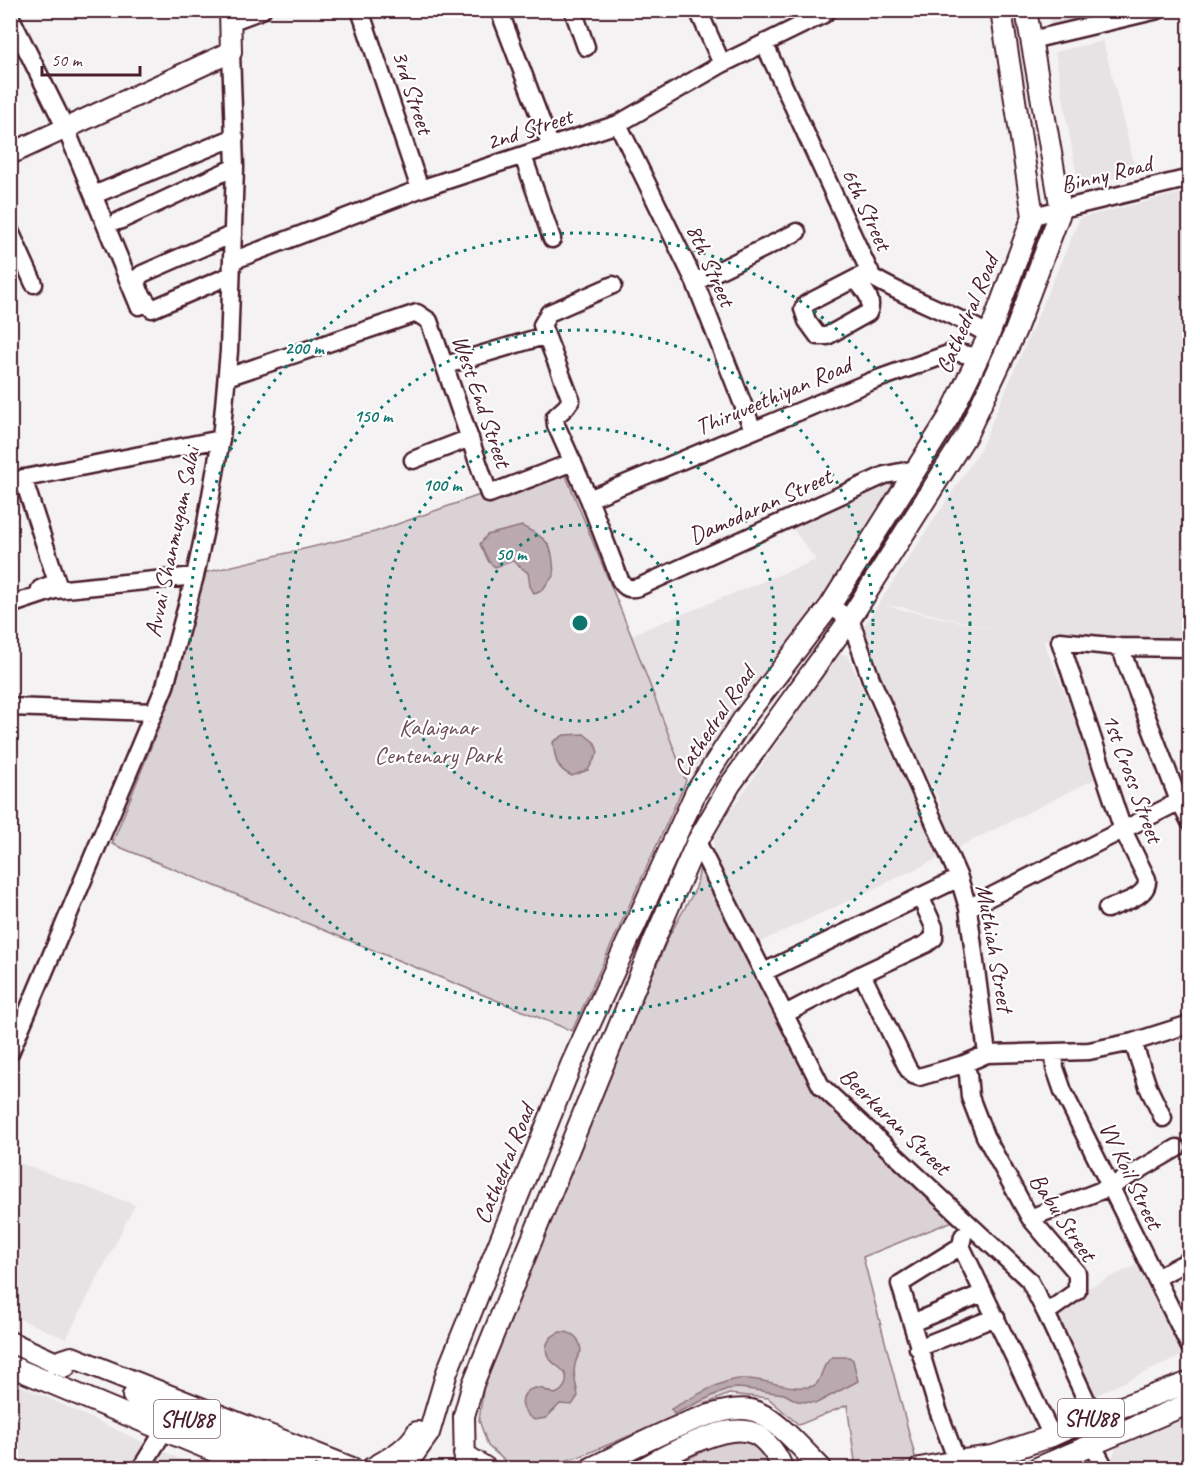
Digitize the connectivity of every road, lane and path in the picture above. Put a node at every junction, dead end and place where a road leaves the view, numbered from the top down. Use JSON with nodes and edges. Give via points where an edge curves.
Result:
{"nodes":[{"id":1,"x":262,"y":10,"type":"edge"},
{"id":2,"x":360,"y":10,"type":"edge"},
{"id":3,"x":499,"y":10,"type":"edge"},
{"id":4,"x":573,"y":10,"type":"edge"},
{"id":5,"x":698,"y":10,"type":"edge"},
{"id":6,"x":828,"y":10,"type":"edge"},
{"id":7,"x":1001,"y":10,"type":"edge"},
{"id":8,"x":1026,"y":10,"type":"edge"},
{"id":9,"x":1158,"y":10,"type":"edge"},
{"id":10,"x":10,"y":16,"type":"edge"},
{"id":11,"x":230,"y":16,"type":"edge"},
{"id":12,"x":1031,"y":40,"type":"junction"},
{"id":13,"x":764,"y":43,"type":"junction"},
{"id":14,"x":586,"y":47,"type":"dead end"},
{"id":15,"x":231,"y":52,"type":"junction"},
{"id":16,"x":722,"y":64,"type":"junction"},
{"id":17,"x":618,"y":124,"type":"junction"},
{"id":18,"x":66,"y":129,"type":"junction"},
{"id":19,"x":235,"y":137,"type":"junction"},
{"id":20,"x":551,"y":147,"type":"junction"},
{"id":21,"x":10,"y":154,"type":"edge"},
{"id":22,"x":523,"y":156,"type":"junction"},
{"id":23,"x":235,"y":167,"type":"junction"},
{"id":24,"x":1190,"y":178,"type":"edge"},
{"id":25,"x":420,"y":189,"type":"junction"},
{"id":26,"x":101,"y":192,"type":"dead end"},
{"id":27,"x":1061,"y":210,"type":"junction"},
{"id":28,"x":1034,"y":216,"type":"junction"},
{"id":29,"x":118,"y":221,"type":"dead end"},
{"id":30,"x":10,"y":231,"type":"edge"},
{"id":31,"x":797,"y":232,"type":"dead end"},
{"id":32,"x":233,"y":234,"type":"junction"},
{"id":33,"x":552,"y":239,"type":"dead end"},
{"id":34,"x":232,"y":268,"type":"junction"},
{"id":35,"x":695,"y":282,"type":"junction"},
{"id":36,"x":34,"y":284,"type":"dead end"},
{"id":37,"x":613,"y":285,"type":"dead end"},
{"id":38,"x":139,"y":306,"type":"dead end"},
{"id":39,"x":989,"y":335,"type":"junction"},
{"id":40,"x":544,"y":336,"type":"junction"},
{"id":41,"x":978,"y":357,"type":"junction"},
{"id":42,"x":446,"y":365,"type":"junction"},
{"id":43,"x":227,"y":377,"type":"junction"},
{"id":44,"x":753,"y":430,"type":"junction"},
{"id":45,"x":470,"y":438,"type":"junction"},
{"id":46,"x":221,"y":439,"type":"junction"},
{"id":47,"x":413,"y":460,"type":"dead end"},
{"id":48,"x":573,"y":462,"type":"junction"},
{"id":49,"x":916,"y":470,"type":"junction"},
{"id":50,"x":17,"y":480,"type":"edge"},
{"id":51,"x":589,"y":499,"type":"junction"},
{"id":52,"x":195,"y":576,"type":"junction"},
{"id":53,"x":10,"y":599,"type":"edge"},
{"id":54,"x":10,"y":605,"type":"edge"},
{"id":55,"x":830,"y":606,"type":"junction"},
{"id":56,"x":850,"y":619,"type":"junction"},
{"id":57,"x":1120,"y":647,"type":"junction"},
{"id":58,"x":1190,"y":648,"type":"edge"},
{"id":59,"x":10,"y":707,"type":"edge"},
{"id":60,"x":154,"y":712,"type":"junction"},
{"id":61,"x":1184,"y":799,"type":"edge"},
{"id":62,"x":1190,"y":822,"type":"edge"},
{"id":63,"x":1123,"y":830,"type":"junction"},
{"id":64,"x":697,"y":842,"type":"junction"},
{"id":65,"x":959,"y":878,"type":"junction"},
{"id":66,"x":920,"y":896,"type":"junction"},
{"id":67,"x":968,"y":908,"type":"junction"},
{"id":68,"x":1107,"y":909,"type":"dead end"},
{"id":69,"x":764,"y":972,"type":"junction"},
{"id":70,"x":862,"y":974,"type":"junction"},
{"id":71,"x":785,"y":1014,"type":"junction"},
{"id":72,"x":1190,"y":1024,"type":"edge"},
{"id":73,"x":1133,"y":1042,"type":"junction"},
{"id":74,"x":10,"y":1053,"type":"edge"},
{"id":75,"x":1054,"y":1053,"type":"junction"},
{"id":76,"x":987,"y":1054,"type":"junction"},
{"id":77,"x":964,"y":1064,"type":"junction"},
{"id":78,"x":1163,"y":1118,"type":"dead end"},
{"id":79,"x":1177,"y":1148,"type":"dead end"},
{"id":80,"x":1110,"y":1186,"type":"junction"},
{"id":81,"x":1030,"y":1218,"type":"junction"},
{"id":82,"x":965,"y":1222,"type":"junction"},
{"id":83,"x":961,"y":1246,"type":"junction"},
{"id":84,"x":1190,"y":1260,"type":"edge"},
{"id":85,"x":1155,"y":1278,"type":"junction"},
{"id":86,"x":983,"y":1293,"type":"junction"},
{"id":87,"x":1046,"y":1313,"type":"junction"},
{"id":88,"x":996,"y":1317,"type":"junction"},
{"id":89,"x":912,"y":1323,"type":"junction"},
{"id":90,"x":10,"y":1342,"type":"edge"},
{"id":91,"x":1190,"y":1347,"type":"edge"},
{"id":92,"x":918,"y":1348,"type":"junction"},
{"id":93,"x":10,"y":1366,"type":"edge"},
{"id":94,"x":56,"y":1371,"type":"junction"},
{"id":95,"x":446,"y":1376,"type":"junction"},
{"id":96,"x":1190,"y":1382,"type":"edge"},
{"id":97,"x":1190,"y":1403,"type":"edge"},
{"id":98,"x":1094,"y":1417,"type":"junction"},
{"id":99,"x":1052,"y":1436,"type":"junction"},
{"id":100,"x":159,"y":1439,"type":"junction"},
{"id":101,"x":1093,"y":1446,"type":"junction"},
{"id":102,"x":465,"y":1461,"type":"edge"},
{"id":103,"x":957,"y":1461,"type":"junction"},
{"id":104,"x":987,"y":1462,"type":"edge"},
{"id":105,"x":141,"y":1468,"type":"edge"},
{"id":106,"x":222,"y":1468,"type":"edge"},
{"id":107,"x":254,"y":1468,"type":"edge"},
{"id":108,"x":305,"y":1468,"type":"edge"},
{"id":109,"x":352,"y":1468,"type":"edge"},
{"id":110,"x":372,"y":1468,"type":"edge"},
{"id":111,"x":400,"y":1468,"type":"edge"},
{"id":112,"x":486,"y":1468,"type":"edge"},
{"id":113,"x":591,"y":1468,"type":"edge"},
{"id":114,"x":643,"y":1468,"type":"edge"},
{"id":115,"x":782,"y":1468,"type":"edge"},
{"id":116,"x":821,"y":1468,"type":"edge"},
{"id":117,"x":920,"y":1468,"type":"edge"},
{"id":118,"x":1040,"y":1468,"type":"edge"},
{"id":119,"x":1105,"y":1468,"type":"edge"}],
"edges":[{"from":1,"to":11,"type":"street"},
{"from":2,"to":25,"type":"street","name":"3rd Street"},
{"from":3,"to":20,"type":"street"},
{"from":4,"to":14,"type":"street"},
{"from":5,"to":16,"type":"street"},
{"from":6,"to":13,"type":"street","name":"2nd Street"},
{"from":7,"to":28,"type":"main road","name":"Cathedral Road"},
{"from":8,"to":12,"type":"main road"},
{"from":9,"to":12,"type":"street"},
{"from":10,"to":18,"type":"street"},
{"from":11,"to":15,"type":"main road","name":"Avvai Shanmugam Salai"},
{"from":12,"to":27,"type":"main road"},
{"from":13,"to":16,"type":"street","name":"2nd Street"},
{"from":13,"to":39,"type":"street","name":"6th Street","via":[[862,275]]},
{"from":15,"to":18,"type":"main road"},
{"from":15,"to":19,"type":"street","name":"Avvai Shanmugam Salai"},
{"from":16,"to":17,"type":"street","name":"2nd Street"},
{"from":17,"to":20,"type":"street","name":"2nd Street"},
{"from":17,"to":35,"type":"street","name":"8th Street"},
{"from":18,"to":21,"type":"main road"},
{"from":18,"to":38,"type":"street"},
{"from":19,"to":23,"type":"street","name":"Avvai Shanmugam Salai"},
{"from":19,"to":26,"type":"street"},
{"from":20,"to":22,"type":"street","name":"2nd Street"},
{"from":22,"to":25,"type":"street","name":"2nd Street"},
{"from":22,"to":33,"type":"street"},
{"from":23,"to":29,"type":"street"},
{"from":23,"to":32,"type":"street","name":"Avvai Shanmugam Salai"},
{"from":24,"to":27,"type":"street","name":"Binny Road"},
{"from":25,"to":34,"type":"street","name":"2nd Street"},
{"from":27,"to":28,"type":"street","name":"Binny Road"},
{"from":27,"to":56,"type":"main road","name":"Cathedral Road","via":[[1015,332],[967,434]]},
{"from":28,"to":39,"type":"main road","name":"Cathedral Road"},
{"from":30,"to":36,"type":"street"},
{"from":31,"to":35,"type":"street"},
{"from":32,"to":34,"type":"street","name":"Avvai Shanmugam Salai"},
{"from":32,"to":34,"type":"street","name":"2nd Street","via":[[136,280],[152,309]]},
{"from":34,"to":43,"type":"street","name":"Avvai Shanmugam Salai"},
{"from":35,"to":44,"type":"street","name":"8th Street"},
{"from":37,"to":40,"type":"street","via":[[549,313],[542,325]]},
{"from":39,"to":41,"type":"main road","name":"Cathedral Road"},
{"from":40,"to":42,"type":"street"},
{"from":40,"to":48,"type":"street","via":[[571,400],[555,417]]},
{"from":41,"to":44,"type":"street","name":"Thiruveethiyan Road","via":[[954,352],[837,394]]},
{"from":41,"to":49,"type":"main road","name":"Cathedral Road","via":[[949,417]]},
{"from":42,"to":43,"type":"street","name":"West End Street","via":[[429,321],[417,313]]},
{"from":42,"to":45,"type":"street","name":"West End Street"},
{"from":43,"to":46,"type":"street","name":"Avvai Shanmugam Salai"},
{"from":44,"to":51,"type":"street","name":"Thiruveethiyan Road"},
{"from":45,"to":47,"type":"street"},
{"from":45,"to":48,"type":"street","name":"West End Street","via":[[489,494]]},
{"from":46,"to":50,"type":"street"},
{"from":46,"to":52,"type":"street","name":"Avvai Shanmugam Salai"},
{"from":48,"to":51,"type":"street"},
{"from":49,"to":51,"type":"street","name":"Damodaran Street","via":[[885,475],[631,589],[620,580]]},
{"from":49,"to":55,"type":"main road","name":"Cathedral Road"},
{"from":50,"to":53,"type":"street","via":[[57,582]]},
{"from":52,"to":54,"type":"street","via":[[55,590]]},
{"from":52,"to":60,"type":"street","name":"Avvai Shanmugam Salai","via":[[165,686]]},
{"from":55,"to":56,"type":"street"},
{"from":55,"to":95,"type":"main road","name":"Cathedral Road","via":[[744,718],[696,792],[571,1065]]},
{"from":56,"to":64,"type":"main road","name":"Cathedral Road","via":[[730,785]]},
{"from":56,"to":65,"type":"street","name":"Muthiah Street","via":[[871,679]]},
{"from":57,"to":58,"type":"street"},
{"from":57,"to":61,"type":"street"},
{"from":57,"to":63,"type":"street","name":"1st Cross Street","via":[[1060,641]]},
{"from":59,"to":60,"type":"street"},
{"from":60,"to":74,"type":"street","name":"Avvai Shanmugam Salai"},
{"from":61,"to":62,"type":"street"},
{"from":61,"to":63,"type":"street"},
{"from":63,"to":67,"type":"street"},
{"from":63,"to":68,"type":"street","name":"1st Cross Street","via":[[1148,886],[1144,892]]},
{"from":64,"to":69,"type":"street","name":"Beerkaran Street"},
{"from":64,"to":102,"type":"main road","name":"Cathedral Road","via":[[473,1384],[464,1416]]},
{"from":65,"to":66,"type":"street"},
{"from":65,"to":67,"type":"street","name":"Muthiah Street"},
{"from":66,"to":69,"type":"street"},
{"from":66,"to":70,"type":"street","via":[[934,927],[934,938]]},
{"from":67,"to":76,"type":"street","name":"Muthiah Street"},
{"from":69,"to":71,"type":"street","name":"Beerkaran Street"},
{"from":70,"to":71,"type":"street"},
{"from":70,"to":77,"type":"street","via":[[913,1075],[919,1077]]},
{"from":71,"to":82,"type":"street","name":"Beerkaran Street","via":[[821,1086]]},
{"from":72,"to":73,"type":"street"},
{"from":73,"to":75,"type":"street"},
{"from":73,"to":78,"type":"street"},
{"from":75,"to":76,"type":"street"},
{"from":75,"to":80,"type":"street","name":"VV Koil Street","via":[[1063,1091]]},
{"from":76,"to":77,"type":"street"},
{"from":77,"to":81,"type":"street","name":"Babu Street","via":[[970,1097],[985,1136]]},
{"from":79,"to":80,"type":"street"},
{"from":80,"to":81,"type":"street"},
{"from":80,"to":85,"type":"street","name":"VV Koil Street"},
{"from":81,"to":87,"type":"street","name":"Babu Street","via":[[1077,1273],[1077,1291]]},
{"from":82,"to":83,"type":"street"},
{"from":82,"to":87,"type":"street","name":"Beerkaran Street","via":[[1029,1280]]},
{"from":83,"to":86,"type":"street"},
{"from":83,"to":89,"type":"street","via":[[900,1284]]},
{"from":84,"to":85,"type":"street"},
{"from":85,"to":91,"type":"street","name":"VV Koil Street"},
{"from":86,"to":88,"type":"street"},
{"from":86,"to":89,"type":"street"},
{"from":87,"to":98,"type":"street"},
{"from":88,"to":92,"type":"street"},
{"from":88,"to":99,"type":"street"},
{"from":89,"to":92,"type":"street"},
{"from":90,"to":94,"type":"main road","number":"SHU88"},
{"from":92,"to":103,"type":"street"},
{"from":93,"to":94,"type":"main road","number":"SHU88"},
{"from":94,"to":100,"type":"main road","via":[[60,1396]]},
{"from":94,"to":107,"type":"main road","number":"SHU88","via":[[63,1388]]},
{"from":94,"to":108,"type":"main road","number":"SHU88"},
{"from":94,"to":109,"type":"main road","via":[[72,1357]]},
{"from":95,"to":110,"type":"main road","via":[[412,1439]]},
{"from":95,"to":111,"type":"main road","name":"Cathedral Road","via":[[429,1432]]},
{"from":96,"to":98,"type":"main road","number":"SHU88"},
{"from":97,"to":101,"type":"main road","number":"SHU88"},
{"from":98,"to":99,"type":"main road","number":"SHU88"},
{"from":99,"to":104,"type":"main road","number":"SHU88"},
{"from":100,"to":105,"type":"street"},
{"from":100,"to":106,"type":"main road"},
{"from":101,"to":118,"type":"main road","number":"SHU88"},
{"from":101,"to":119,"type":"street"},
{"from":102,"to":112,"type":"main road"},
{"from":103,"to":104,"type":"main road"},
{"from":103,"to":117,"type":"main road"},
{"from":113,"to":116,"type":"main road","via":[[700,1417],[727,1409],[752,1410],[777,1424]]},
{"from":114,"to":115,"type":"main road","via":[[688,1444],[727,1431],[753,1432],[767,1444]]}]}
